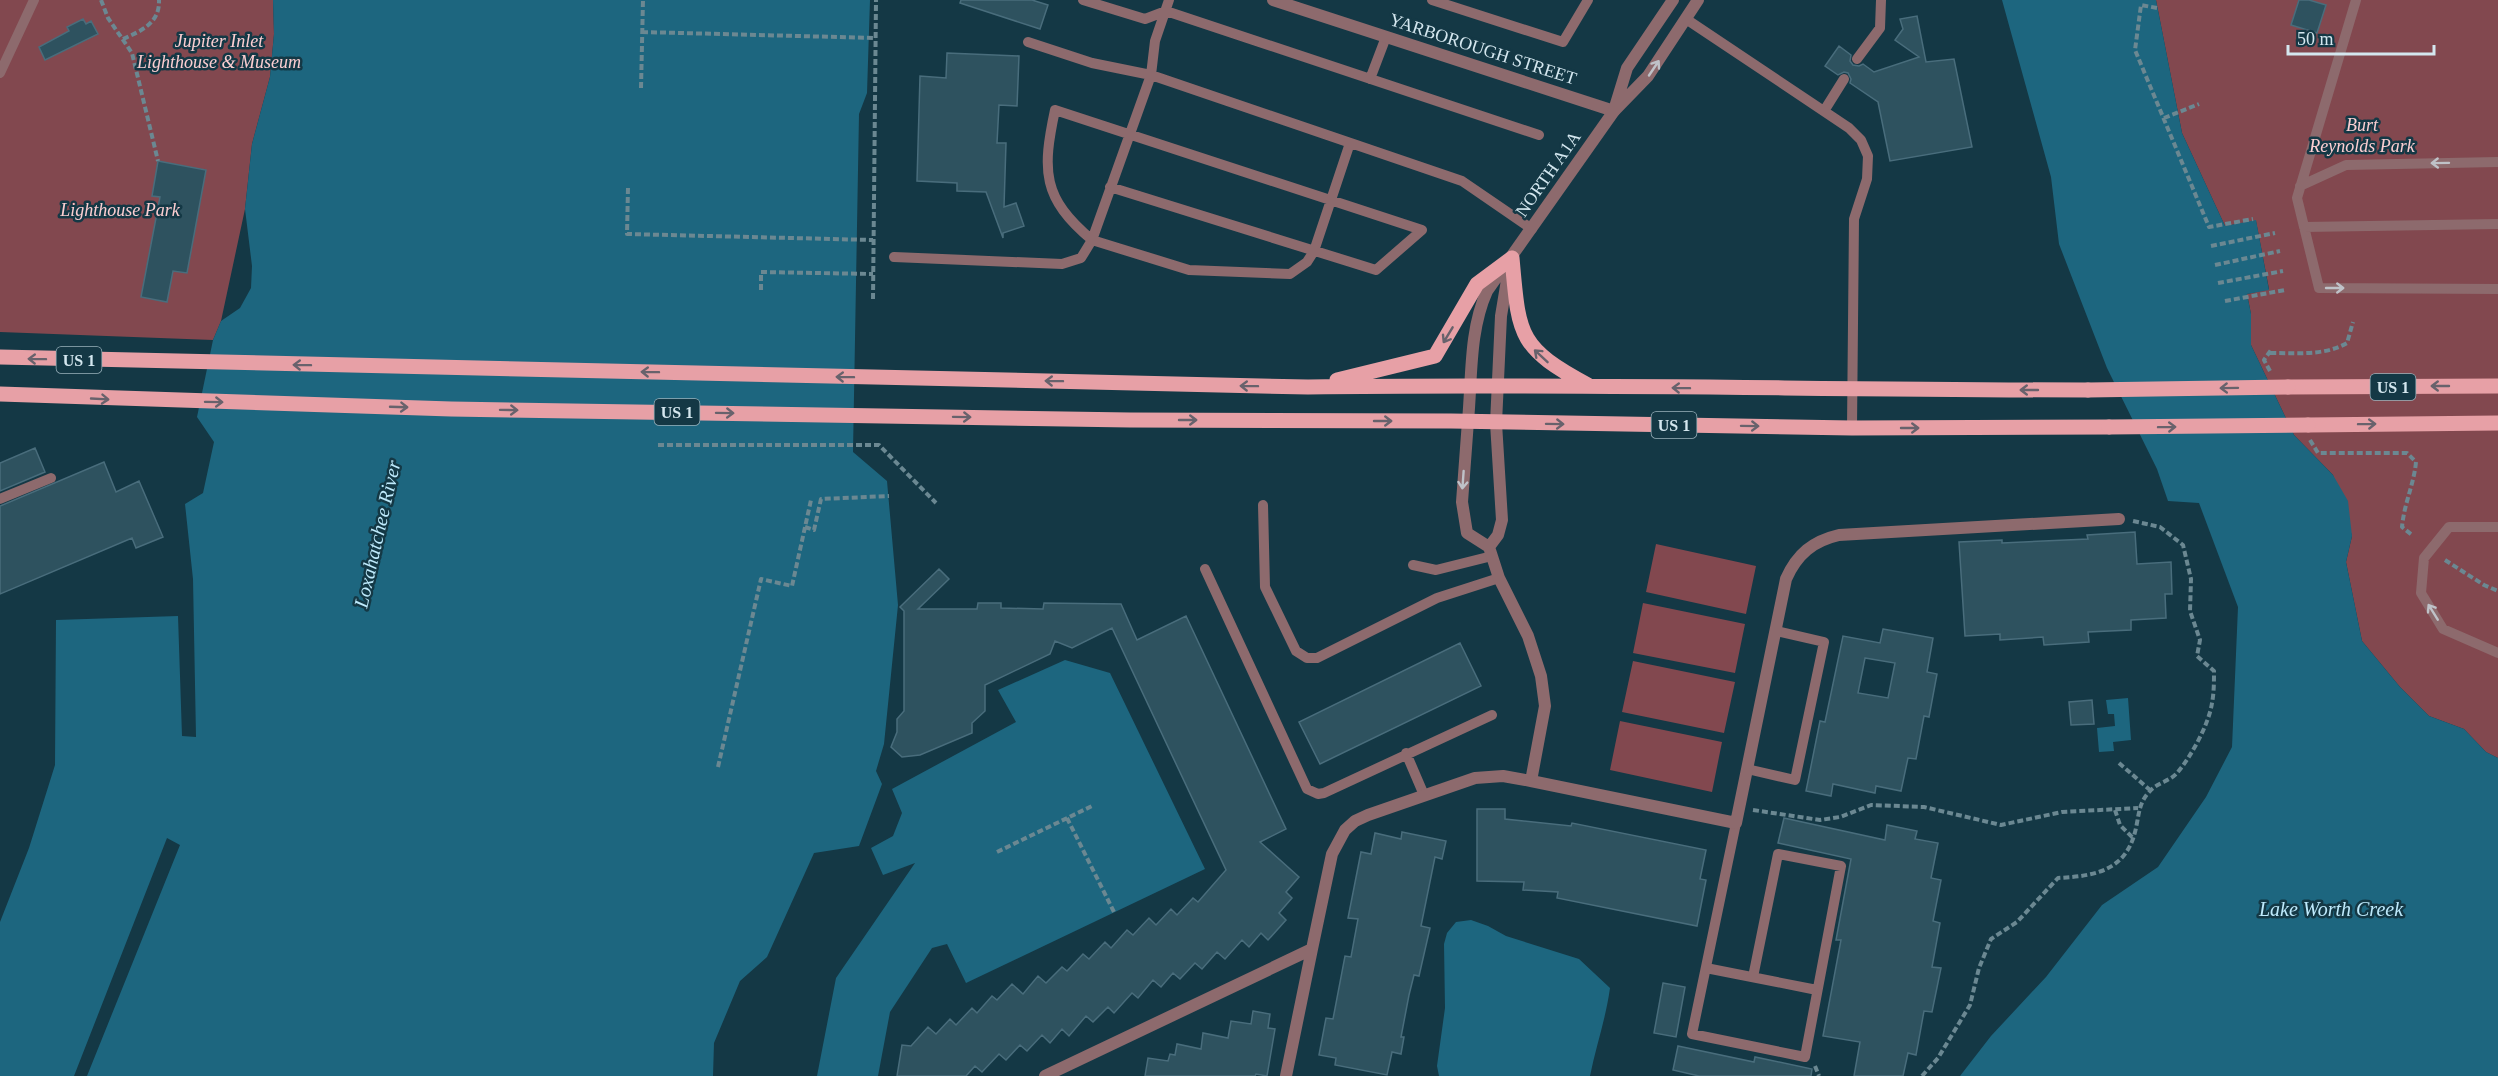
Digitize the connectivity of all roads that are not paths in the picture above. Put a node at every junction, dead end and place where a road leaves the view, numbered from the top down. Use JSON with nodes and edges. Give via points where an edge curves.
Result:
{"nodes":[{"id":1,"x":34,"y":0,"type":"edge"},
{"id":2,"x":1083,"y":0,"type":"edge"},
{"id":3,"x":1169,"y":0,"type":"edge"},
{"id":4,"x":1273,"y":0,"type":"edge"},
{"id":5,"x":1432,"y":0,"type":"edge"},
{"id":6,"x":1588,"y":0,"type":"edge"},
{"id":7,"x":1673,"y":0,"type":"edge"},
{"id":8,"x":1698,"y":0,"type":"edge"},
{"id":9,"x":1881,"y":0,"type":"edge"},
{"id":10,"x":2356,"y":0,"type":"edge"},
{"id":11,"x":1166,"y":11,"type":"junction"},
{"id":12,"x":1686,"y":19,"type":"junction"},
{"id":13,"x":1386,"y":37,"type":"junction"},
{"id":14,"x":1029,"y":42,"type":"dead end"},
{"id":15,"x":1857,"y":59,"type":"dead end"},
{"id":16,"x":0,"y":73,"type":"edge"},
{"id":17,"x":1151,"y":75,"type":"junction"},
{"id":18,"x":1370,"y":79,"type":"junction"},
{"id":19,"x":1844,"y":79,"type":"dead end"},
{"id":20,"x":1614,"y":111,"type":"junction"},
{"id":21,"x":1824,"y":111,"type":"junction"},
{"id":22,"x":1128,"y":134,"type":"junction"},
{"id":23,"x":1539,"y":135,"type":"dead end"},
{"id":24,"x":1350,"y":143,"type":"junction"},
{"id":25,"x":2498,"y":162,"type":"edge"},
{"id":26,"x":2300,"y":186,"type":"junction"},
{"id":27,"x":1110,"y":187,"type":"junction"},
{"id":28,"x":1331,"y":201,"type":"junction"},
{"id":29,"x":2498,"y":224,"type":"edge"},
{"id":30,"x":2304,"y":226,"type":"junction"},
{"id":31,"x":1532,"y":229,"type":"junction"},
{"id":32,"x":1092,"y":240,"type":"junction"},
{"id":33,"x":1314,"y":251,"type":"junction"},
{"id":34,"x":894,"y":257,"type":"dead end"},
{"id":35,"x":1512,"y":258,"type":"junction"},
{"id":36,"x":2498,"y":289,"type":"edge"},
{"id":37,"x":0,"y":357,"type":"edge"},
{"id":38,"x":1472,"y":385,"type":"junction"},
{"id":39,"x":1498,"y":386,"type":"junction"},
{"id":40,"x":2498,"y":386,"type":"edge"},
{"id":41,"x":1308,"y":387,"type":"junction"},
{"id":42,"x":1591,"y":387,"type":"junction"},
{"id":43,"x":1854,"y":390,"type":"junction"},
{"id":44,"x":0,"y":394,"type":"edge"},
{"id":45,"x":1468,"y":421,"type":"junction"},
{"id":46,"x":1496,"y":423,"type":"junction"},
{"id":47,"x":2498,"y":423,"type":"edge"},
{"id":48,"x":1852,"y":428,"type":"junction"},
{"id":49,"x":51,"y":478,"type":"dead end"},
{"id":50,"x":0,"y":499,"type":"edge"},
{"id":51,"x":1263,"y":505,"type":"dead end"},
{"id":52,"x":2119,"y":519,"type":"road end"},
{"id":53,"x":2498,"y":527,"type":"edge"},
{"id":54,"x":1490,"y":551,"type":"junction"},
{"id":55,"x":1413,"y":564,"type":"dead end"},
{"id":56,"x":1205,"y":569,"type":"dead end"},
{"id":57,"x":1499,"y":578,"type":"junction"},
{"id":58,"x":1776,"y":631,"type":"junction"},
{"id":59,"x":2498,"y":653,"type":"edge"},
{"id":60,"x":1492,"y":715,"type":"dead end"},
{"id":61,"x":1406,"y":753,"type":"junction"},
{"id":62,"x":1747,"y":769,"type":"junction"},
{"id":63,"x":1531,"y":781,"type":"junction"},
{"id":64,"x":1424,"y":795,"type":"junction"},
{"id":65,"x":1737,"y":818,"type":"junction"},
{"id":66,"x":1312,"y":949,"type":"junction"},
{"id":67,"x":1706,"y":968,"type":"junction"},
{"id":68,"x":1753,"y":977,"type":"junction"},
{"id":69,"x":1817,"y":990,"type":"junction"},
{"id":70,"x":1045,"y":1076,"type":"edge"},
{"id":71,"x":1286,"y":1076,"type":"edge"}],
"edges":[{"from":1,"to":16,"type":"lane"},
{"from":2,"to":11,"type":"lane","via":[[1145,19]]},
{"from":3,"to":11,"type":"lane"},
{"from":4,"to":13,"type":"street","name":"YARBOROUGH STREET"},
{"from":5,"to":6,"type":"lane","via":[[1563,42]]},
{"from":7,"to":20,"type":"street","name":"NORTH A1A","via":[[1627,68]]},
{"from":8,"to":12,"type":"street","name":"NORTH A1A"},
{"from":9,"to":15,"type":"lane","via":[[1880,28]]},
{"from":10,"to":26,"type":"lane"},
{"from":11,"to":17,"type":"lane","via":[[1155,41]]},
{"from":11,"to":18,"type":"lane"},
{"from":20,"to":12,"type":"street","name":"NORTH A1A","one_way":true,"via":[[1648,76]]},
{"from":12,"to":21,"type":"lane"},
{"from":13,"to":18,"type":"lane"},
{"from":13,"to":20,"type":"street","name":"YARBOROUGH STREET"},
{"from":14,"to":17,"type":"lane","via":[[1092,63]]},
{"from":17,"to":22,"type":"lane"},
{"from":17,"to":24,"type":"lane"},
{"from":18,"to":23,"type":"lane"},
{"from":19,"to":21,"type":"lane"},
{"from":20,"to":31,"type":"street","name":"NORTH A1A"},
{"from":21,"to":43,"type":"lane","via":[[1861,140],[1868,156],[1868,179],[1854,219]]},
{"from":22,"to":27,"type":"lane"},
{"from":22,"to":28,"type":"lane"},
{"from":22,"to":32,"type":"lane","via":[[1055,110],[1048,142],[1048,177],[1065,214]]},
{"from":24,"to":28,"type":"lane"},
{"from":24,"to":31,"type":"lane","via":[[1462,181]]},
{"from":25,"to":26,"type":"lane","one_way":true,"via":[[2346,165]]},
{"from":26,"to":30,"type":"lane","via":[[2297,198]]},
{"from":27,"to":32,"type":"lane"},
{"from":27,"to":33,"type":"lane"},
{"from":28,"to":33,"type":"lane"},
{"from":28,"to":33,"type":"lane","via":[[1422,230],[1376,270]]},
{"from":29,"to":30,"type":"lane"},
{"from":30,"to":36,"type":"lane","one_way":true,"via":[[2319,288]]},
{"from":31,"to":35,"type":"street","name":"NORTH A1A"},
{"from":32,"to":33,"type":"lane","via":[[1189,270],[1290,274],[1307,262]]},
{"from":32,"to":34,"type":"lane","via":[[1081,258],[1062,264]]},
{"from":35,"to":38,"type":"street","name":"NORTH A1A","via":[[1487,291],[1478,311]]},
{"from":35,"to":39,"type":"street","name":"NORTH A1A","via":[[1501,316]]},
{"from":35,"to":41,"type":"main road","one_way":true,"via":[[1477,284],[1435,356]]},
{"from":42,"to":35,"type":"main road","one_way":true,"via":[[1550,364],[1526,340],[1517,312]]},
{"from":41,"to":37,"type":"main road","number":"US 1","one_way":true},
{"from":38,"to":39,"type":"main road","number":"US 1"},
{"from":38,"to":41,"type":"main road","number":"US 1"},
{"from":38,"to":45,"type":"street","name":"NORTH A1A"},
{"from":39,"to":42,"type":"main road","number":"US 1"},
{"from":39,"to":46,"type":"street","name":"NORTH A1A"},
{"from":40,"to":43,"type":"main road","number":"US 1","one_way":true,"bridge":true},
{"from":43,"to":42,"type":"main road","number":"US 1","one_way":true},
{"from":43,"to":48,"type":"lane"},
{"from":44,"to":45,"type":"main road","number":"US 1","one_way":true,"via":[[463,410]]},
{"from":45,"to":46,"type":"main road","number":"US 1"},
{"from":45,"to":54,"type":"street","name":"NORTH A1A","one_way":true,"via":[[1462,502],[1467,533]]},
{"from":46,"to":48,"type":"main road","number":"US 1","one_way":true},
{"from":46,"to":54,"type":"street","name":"NORTH A1A","via":[[1502,520]]},
{"from":48,"to":47,"type":"main road","number":"US 1","one_way":true,"bridge":true},
{"from":49,"to":50,"type":"lane"},
{"from":51,"to":57,"type":"lane","via":[[1265,586],[1296,651],[1306,658],[1317,658],[1437,598]]},
{"from":52,"to":58,"type":"street","via":[[1826,538],[1812,544],[1792,565]]},
{"from":59,"to":53,"type":"lane","one_way":true,"via":[[2443,629],[2421,593],[2424,558],[2449,527]]},
{"from":54,"to":55,"type":"lane","via":[[1436,570]]},
{"from":54,"to":57,"type":"street"},
{"from":56,"to":61,"type":"lane","via":[[1307,789],[1324,793]]},
{"from":57,"to":63,"type":"street","via":[[1528,636],[1544,691],[1543,722]]},
{"from":58,"to":62,"type":"street"},
{"from":58,"to":62,"type":"lane","via":[[1824,642],[1795,780]]},
{"from":60,"to":61,"type":"lane"},
{"from":61,"to":64,"type":"lane"},
{"from":62,"to":65,"type":"street"},
{"from":63,"to":64,"type":"street","via":[[1503,776],[1475,778]]},
{"from":63,"to":65,"type":"street"},
{"from":64,"to":66,"type":"street","via":[[1368,815],[1345,830],[1332,854]]},
{"from":65,"to":67,"type":"lane"},
{"from":66,"to":70,"type":"street"},
{"from":66,"to":71,"type":"street"},
{"from":67,"to":68,"type":"lane"},
{"from":67,"to":69,"type":"lane","via":[[1692,1034],[1805,1057]]},
{"from":68,"to":69,"type":"lane"},
{"from":68,"to":69,"type":"lane","via":[[1778,854],[1841,866]]}]}
